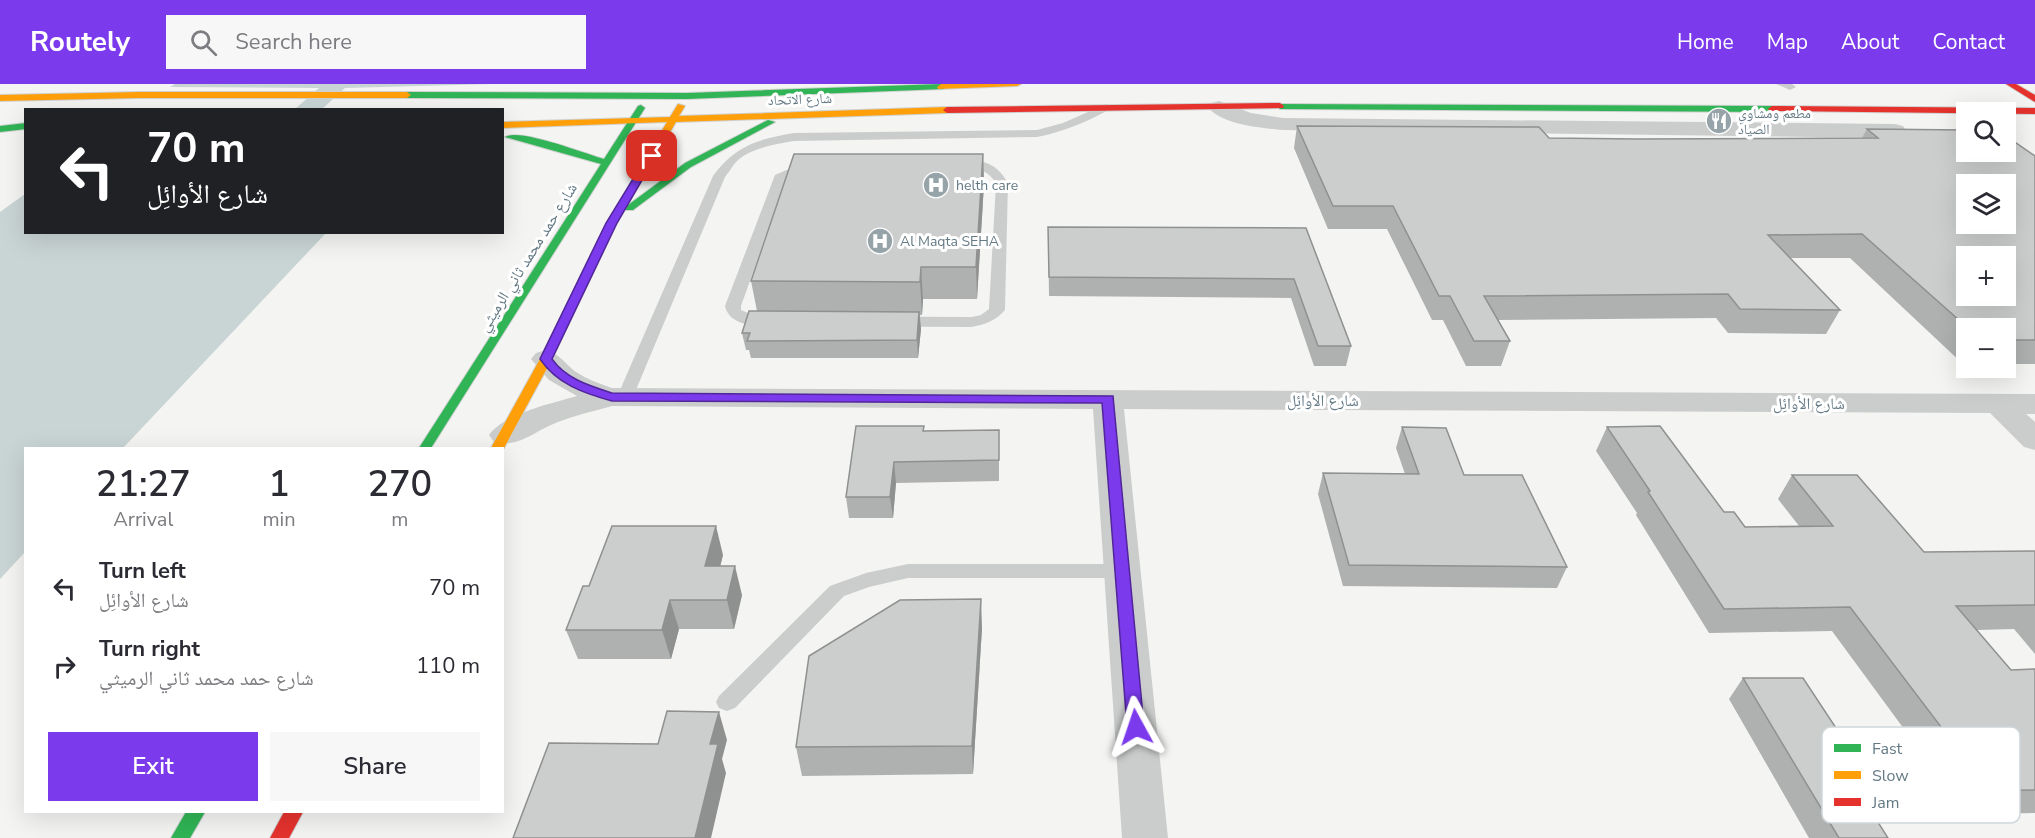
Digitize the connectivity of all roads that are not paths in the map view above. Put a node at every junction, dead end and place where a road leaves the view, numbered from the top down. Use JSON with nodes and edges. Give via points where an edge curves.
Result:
{"nodes":[{"id":1,"x":60,"y":84,"type":"edge"},
{"id":2,"x":601,"y":84,"type":"edge"},
{"id":3,"x":657,"y":84,"type":"edge"},
{"id":4,"x":810,"y":84,"type":"edge"},
{"id":5,"x":1017,"y":84,"type":"edge"},
{"id":6,"x":978,"y":85,"type":"edge"},
{"id":7,"x":1791,"y":86,"type":"edge"},
{"id":8,"x":1767,"y":87,"type":"dead end"},
{"id":9,"x":2008,"y":87,"type":"edge"},
{"id":10,"x":2035,"y":89,"type":"edge"},
{"id":11,"x":691,"y":90,"type":"edge"},
{"id":12,"x":851,"y":90,"type":"junction"},
{"id":13,"x":139,"y":95,"type":"junction"},
{"id":14,"x":553,"y":96,"type":"junction"},
{"id":15,"x":648,"y":96,"type":"junction"},
{"id":16,"x":0,"y":98,"type":"edge"},
{"id":17,"x":2035,"y":99,"type":"edge"},
{"id":18,"x":1106,"y":107,"type":"junction"},
{"id":19,"x":1219,"y":107,"type":"joint"},
{"id":20,"x":1848,"y":109,"type":"junction"},
{"id":21,"x":2035,"y":111,"type":"edge"},
{"id":22,"x":782,"y":117,"type":"junction"},
{"id":23,"x":1710,"y":119,"type":"junction"},
{"id":24,"x":673,"y":120,"type":"junction"},
{"id":25,"x":632,"y":121,"type":"junction"},
{"id":26,"x":1956,"y":121,"type":"edge"},
{"id":27,"x":0,"y":124,"type":"edge"},
{"id":28,"x":504,"y":125,"type":"edge"},
{"id":29,"x":24,"y":126,"type":"edge"},
{"id":30,"x":24,"y":126,"type":"edge"},
{"id":31,"x":0,"y":129,"type":"edge"},
{"id":32,"x":1895,"y":131,"type":"edge"},
{"id":33,"x":504,"y":136,"type":"edge"},
{"id":34,"x":859,"y":137,"type":"junction"},
{"id":35,"x":981,"y":150,"type":"junction"},
{"id":36,"x":850,"y":160,"type":"junction"},
{"id":37,"x":606,"y":163,"type":"junction"},
{"id":38,"x":612,"y":223,"type":"junction"},
{"id":39,"x":546,"y":359,"type":"junction"},
{"id":40,"x":618,"y":397,"type":"junction"},
{"id":41,"x":1108,"y":399,"type":"junction"},
{"id":42,"x":1998,"y":404,"type":"junction"},
{"id":43,"x":2035,"y":404,"type":"edge"},
{"id":44,"x":2035,"y":440,"type":"edge"},
{"id":45,"x":501,"y":442,"type":"edge"},
{"id":46,"x":426,"y":447,"type":"edge"},
{"id":47,"x":1122,"y":571,"type":"junction"},
{"id":48,"x":727,"y":702,"type":"dead end"},
{"id":49,"x":195,"y":813,"type":"edge"},
{"id":50,"x":293,"y":813,"type":"edge"},
{"id":51,"x":180,"y":838,"type":"edge"},
{"id":52,"x":279,"y":838,"type":"edge"},
{"id":53,"x":1145,"y":838,"type":"edge"}],
"edges":[{"from":1,"to":13,"type":"main road","via":[[138,86],[143,91]]},
{"from":2,"to":14,"type":"main road"},
{"from":3,"to":15,"type":"lane","name":"شارع حمد محمد ثاني الرميثي"},
{"from":4,"to":12,"type":"main road"},
{"from":5,"to":6,"type":"main road","name":"شارع الاتحاد"},
{"from":6,"to":12,"type":"main road","name":"شارع الاتحاد"},
{"from":7,"to":8,"type":"main road"},
{"from":9,"to":10,"type":"main road"},
{"from":9,"to":17,"type":"main road"},
{"from":11,"to":12,"type":"main road","name":"شارع الاتحاد"},
{"from":11,"to":15,"type":"main road","name":"شارع الاتحاد"},
{"from":11,"to":24,"type":"main road"},
{"from":13,"to":14,"type":"main road","name":"شارع الاتحاد"},
{"from":13,"to":16,"type":"main road","name":"شارع الاتحاد"},
{"from":14,"to":15,"type":"main road","name":"شارع الاتحاد"},
{"from":15,"to":25,"type":"main road","name":"شارع حمد محمد ثاني الرميثي"},
{"from":18,"to":19,"type":"main road","name":"شارع الاتحاد"},
{"from":18,"to":22,"type":"main road","name":"شارع الاتحاد"},
{"from":18,"to":35,"type":"lane","via":[[1076,124]]},
{"from":19,"to":23,"type":"street","via":[[1246,119],[1283,124]]},
{"from":20,"to":21,"type":"main road"},
{"from":20,"to":23,"type":"main road"},
{"from":20,"to":26,"type":"main road"},
{"from":22,"to":24,"type":"main road","name":"شارع الاتحاد"},
{"from":22,"to":38,"type":"main road","via":[[688,165]]},
{"from":23,"to":32,"type":"street"},
{"from":24,"to":25,"type":"main road","name":"شارع الاتحاد"},
{"from":24,"to":38,"type":"main road"},
{"from":25,"to":28,"type":"main road","name":"شارع الاتحاد"},
{"from":25,"to":37,"type":"main road","name":"شارع حمد محمد ثاني الرميثي"},
{"from":27,"to":29,"type":"main road"},
{"from":30,"to":31,"type":"main road"},
{"from":33,"to":37,"type":"main road","via":[[532,140]]},
{"from":34,"to":35,"type":"lane"},
{"from":34,"to":36,"type":"lane"},
{"from":34,"to":40,"type":"lane","via":[[776,140],[745,151],[724,167]]},
{"from":35,"to":36,"type":"lane"},
{"from":35,"to":36,"type":"lane","via":[[1002,183],[997,310],[993,315],[972,322],[755,321],[739,317],[733,306],[780,178],[809,165]]},
{"from":37,"to":46,"type":"main road","name":"شارع حمد محمد ثاني الرميثي"},
{"from":38,"to":39,"type":"main road"},
{"from":39,"to":40,"type":"street","name":"شارع الأوائِل","via":[[563,378],[577,386]]},
{"from":39,"to":45,"type":"main road"},
{"from":40,"to":41,"type":"street","name":"شارع الأوائِل"},
{"from":40,"to":45,"type":"street","name":"شارع الأوائِل","via":[[546,415]]},
{"from":41,"to":42,"type":"street","name":"شارع الأوائِل"},
{"from":41,"to":47,"type":"street"},
{"from":42,"to":43,"type":"street","name":"شارع الأوائِل"},
{"from":42,"to":44,"type":"street"},
{"from":47,"to":48,"type":"lane","via":[[908,571],[866,579],[837,591]]},
{"from":47,"to":53,"type":"street"},
{"from":49,"to":51,"type":"main road"},
{"from":50,"to":52,"type":"main road"}]}
